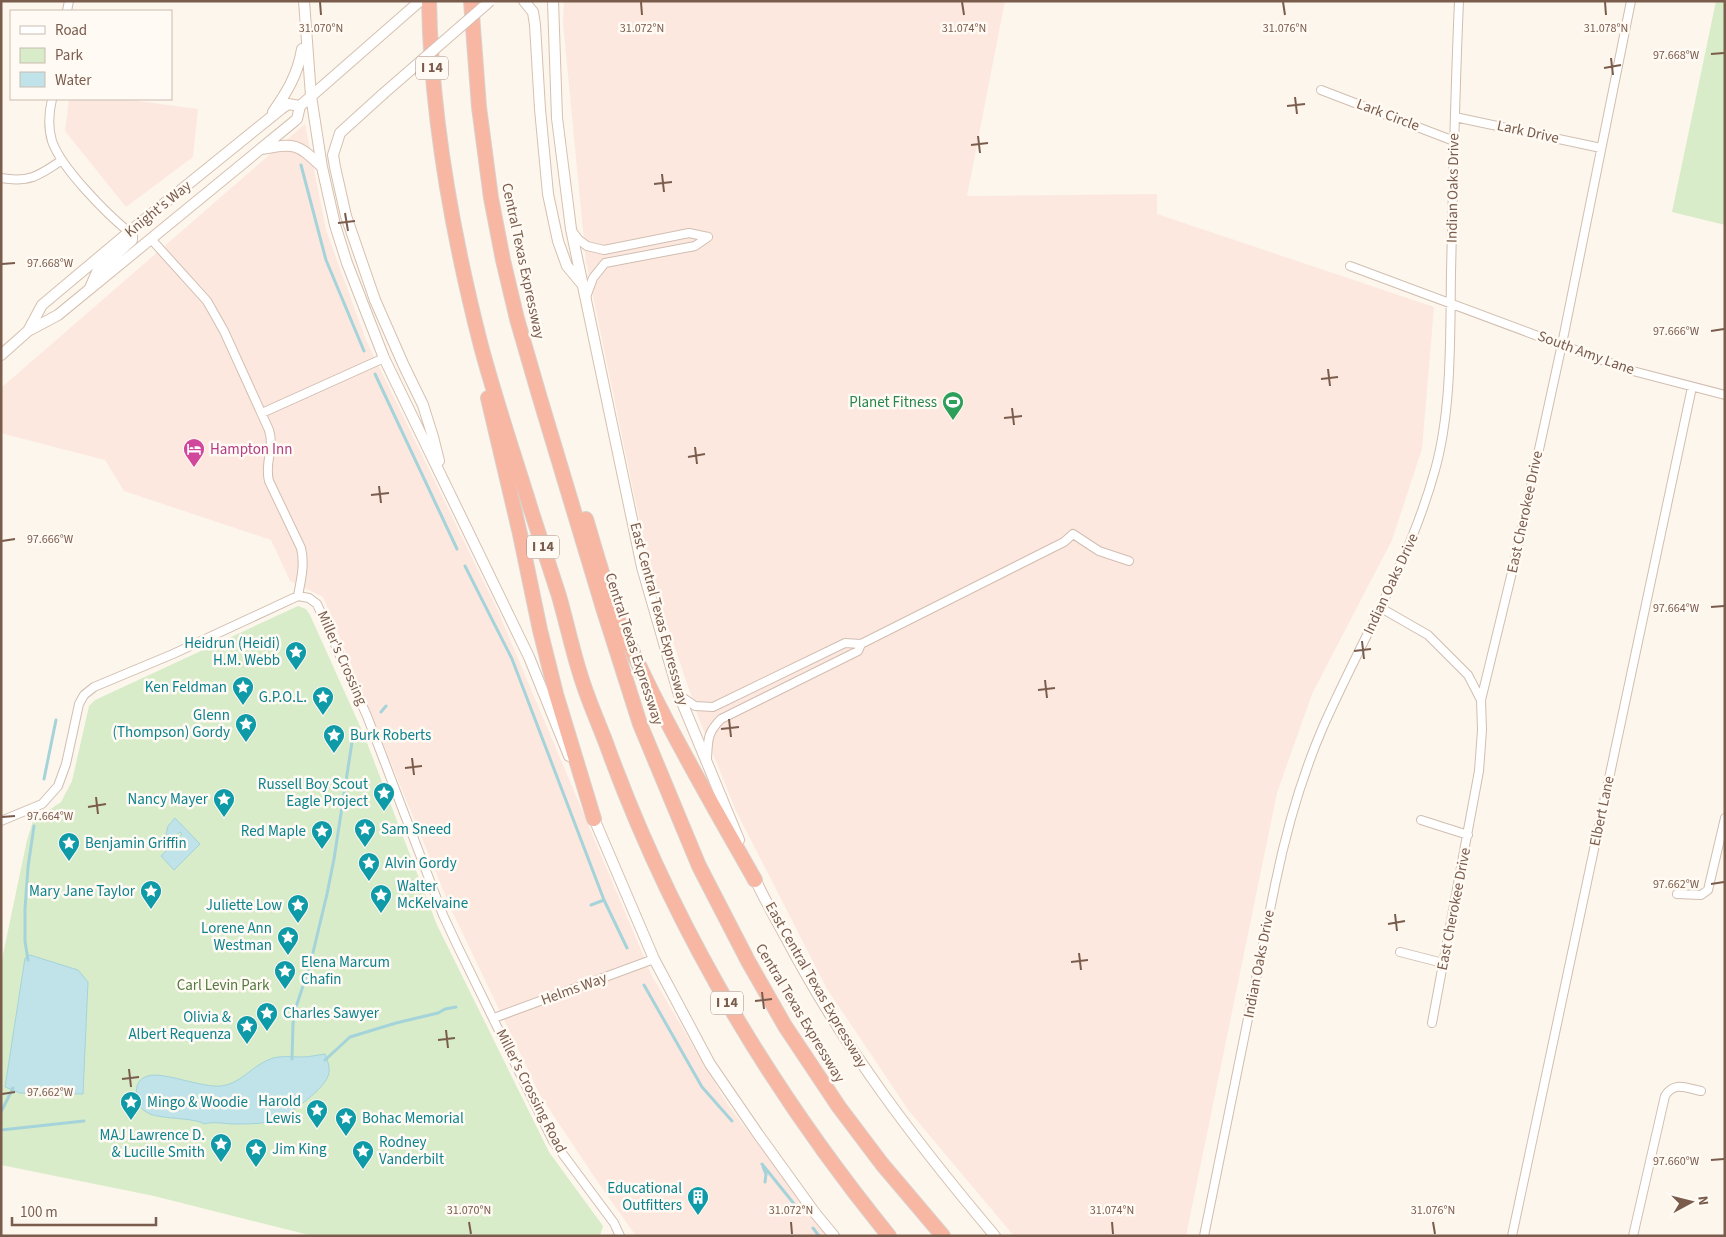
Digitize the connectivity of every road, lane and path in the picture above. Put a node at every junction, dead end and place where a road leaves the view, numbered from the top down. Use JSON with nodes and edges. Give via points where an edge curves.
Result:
{"nodes":[{"id":1,"x":304,"y":1,"type":"edge"},
{"id":2,"x":420,"y":1,"type":"edge"},
{"id":3,"x":429,"y":1,"type":"edge"},
{"id":4,"x":471,"y":1,"type":"edge"},
{"id":5,"x":490,"y":1,"type":"edge"},
{"id":6,"x":524,"y":1,"type":"edge"},
{"id":7,"x":553,"y":1,"type":"edge"},
{"id":8,"x":1459,"y":1,"type":"edge"},
{"id":9,"x":1631,"y":1,"type":"edge"},
{"id":10,"x":305,"y":31,"type":"junction"},
{"id":11,"x":1321,"y":90,"type":"dead end"},
{"id":12,"x":311,"y":96,"type":"junction"},
{"id":13,"x":52,"y":100,"type":"edge"},
{"id":14,"x":300,"y":106,"type":"junction"},
{"id":15,"x":1454,"y":116,"type":"junction"},
{"id":16,"x":268,"y":120,"type":"junction"},
{"id":17,"x":1454,"y":141,"type":"junction"},
{"id":18,"x":1601,"y":148,"type":"junction"},
{"id":19,"x":260,"y":149,"type":"junction"},
{"id":20,"x":62,"y":160,"type":"junction"},
{"id":21,"x":322,"y":167,"type":"junction"},
{"id":22,"x":1,"y":178,"type":"edge"},
{"id":23,"x":571,"y":230,"type":"junction"},
{"id":24,"x":129,"y":232,"type":"junction"},
{"id":25,"x":151,"y":239,"type":"junction"},
{"id":26,"x":1350,"y":266,"type":"dead end"},
{"id":27,"x":583,"y":285,"type":"junction"},
{"id":28,"x":90,"y":290,"type":"junction"},
{"id":29,"x":586,"y":299,"type":"junction"},
{"id":30,"x":1451,"y":303,"type":"junction"},
{"id":31,"x":28,"y":331,"type":"junction"},
{"id":32,"x":1562,"y":344,"type":"junction"},
{"id":33,"x":482,"y":348,"type":"junction"},
{"id":34,"x":1,"y":355,"type":"edge"},
{"id":35,"x":384,"y":358,"type":"junction"},
{"id":36,"x":1692,"y":387,"type":"junction"},
{"id":37,"x":1725,"y":395,"type":"edge"},
{"id":38,"x":262,"y":413,"type":"junction"},
{"id":39,"x":553,"y":440,"type":"junction"},
{"id":40,"x":442,"y":478,"type":"junction"},
{"id":41,"x":1129,"y":562,"type":"dead end"},
{"id":42,"x":298,"y":596,"type":"junction"},
{"id":43,"x":1382,"y":608,"type":"junction"},
{"id":44,"x":861,"y":644,"type":"junction"},
{"id":45,"x":678,"y":695,"type":"junction"},
{"id":46,"x":1481,"y":700,"type":"junction"},
{"id":47,"x":707,"y":763,"type":"junction"},
{"id":48,"x":1725,"y":818,"type":"edge"},
{"id":49,"x":594,"y":819,"type":"junction"},
{"id":50,"x":1421,"y":820,"type":"dead end"},
{"id":51,"x":1,"y":821,"type":"edge"},
{"id":52,"x":1468,"y":834,"type":"junction"},
{"id":53,"x":755,"y":880,"type":"junction"},
{"id":54,"x":1677,"y":894,"type":"dead end"},
{"id":55,"x":1400,"y":952,"type":"dead end"},
{"id":56,"x":654,"y":959,"type":"junction"},
{"id":57,"x":1443,"y":963,"type":"junction"},
{"id":58,"x":494,"y":1018,"type":"junction"},
{"id":59,"x":1432,"y":1023,"type":"dead end"},
{"id":60,"x":1701,"y":1091,"type":"dead end"},
{"id":61,"x":620,"y":1236,"type":"edge"},
{"id":62,"x":834,"y":1236,"type":"edge"},
{"id":63,"x":889,"y":1236,"type":"edge"},
{"id":64,"x":943,"y":1236,"type":"edge"},
{"id":65,"x":995,"y":1236,"type":"edge"},
{"id":66,"x":1204,"y":1236,"type":"edge"},
{"id":67,"x":1512,"y":1236,"type":"edge"},
{"id":68,"x":1633,"y":1236,"type":"edge"}],
"edges":[{"from":1,"to":10,"type":"main road"},
{"from":2,"to":12,"type":"main road","name":"Knight's Way"},
{"from":3,"to":33,"type":"highway","number":"I 14","via":[[440,144],[458,249]]},
{"from":4,"to":39,"type":"highway","name":"Central Texas Expressway","number":"I 14","via":[[479,107],[491,198],[517,319]]},
{"from":5,"to":40,"type":"main road","bridge":true,"via":[[340,133],[333,154],[346,216],[375,300],[423,405]]},
{"from":6,"to":27,"type":"main road","via":[[533,12],[536,25],[548,194],[566,266]]},
{"from":7,"to":23,"type":"main road","name":"East Central Texas Expressway","via":[[557,118]]},
{"from":8,"to":15,"type":"street","name":"Indian Oaks Drive"},
{"from":9,"to":18,"type":"street","name":"East Cherokee Drive"},
{"from":10,"to":12,"type":"main road"},
{"from":10,"to":16,"type":"main road","via":[[299,66]]},
{"from":11,"to":17,"type":"street","name":"Lark Circle"},
{"from":12,"to":14,"type":"main road","name":"Knight's Way"},
{"from":12,"to":21,"type":"main road"},
{"from":13,"to":20,"type":"street","via":[[51,139]]},
{"from":14,"to":16,"type":"main road","name":"Knight's Way","via":[[288,104]]},
{"from":14,"to":19,"type":"main road","name":"Knight's Way","via":[[297,119]]},
{"from":15,"to":17,"type":"street","name":"Indian Oaks Drive"},
{"from":15,"to":18,"type":"street","name":"Lark Drive"},
{"from":16,"to":24,"type":"main road","name":"Knight's Way"},
{"from":17,"to":30,"type":"street","name":"Indian Oaks Drive"},
{"from":18,"to":32,"type":"street","name":"East Cherokee Drive"},
{"from":19,"to":21,"type":"main road","via":[[296,146]]},
{"from":19,"to":25,"type":"main road","name":"Knight's Way"},
{"from":20,"to":22,"type":"street","via":[[42,174],[19,181]]},
{"from":20,"to":24,"type":"street","via":[[90,194]]},
{"from":21,"to":35,"type":"main road","via":[[347,263]]},
{"from":23,"to":27,"type":"main road","name":"East Central Texas Expressway"},
{"from":23,"to":29,"type":"street","via":[[587,246],[604,250],[689,233],[708,238],[695,246],[605,264],[593,278]]},
{"from":24,"to":28,"type":"main road","via":[[132,240],[97,272]]},
{"from":24,"to":31,"type":"main road","name":"Knight's Way","via":[[42,305]]},
{"from":25,"to":28,"type":"main road","name":"Knight's Way"},
{"from":25,"to":38,"type":"street","via":[[207,301]]},
{"from":26,"to":30,"type":"street","name":"South Amy Lane"},
{"from":27,"to":29,"type":"main road","name":"East Central Texas Expressway"},
{"from":28,"to":31,"type":"main road","name":"Knight's Way","via":[[58,315]]},
{"from":29,"to":45,"type":"main road","name":"East Central Texas Expressway","via":[[642,567]]},
{"from":30,"to":32,"type":"street","name":"South Amy Lane"},
{"from":30,"to":43,"type":"street","name":"Indian Oaks Drive","via":[[1446,406],[1436,469],[1419,523]]},
{"from":31,"to":34,"type":"main road","name":"Knight's Way"},
{"from":32,"to":36,"type":"street","name":"South Amy Lane","via":[[1629,370]]},
{"from":32,"to":46,"type":"street","name":"East Cherokee Drive"},
{"from":33,"to":49,"type":"highway","via":[[481,370],[540,630]]},
{"from":33,"to":63,"type":"highway","number":"I 14","via":[[582,680],[624,792],[656,865],[744,1032],[808,1129]]},
{"from":35,"to":38,"type":"street"},
{"from":35,"to":40,"type":"main road"},
{"from":36,"to":37,"type":"street","name":"South Amy Lane"},
{"from":36,"to":67,"type":"street","name":"Elbert Lane"},
{"from":38,"to":42,"type":"street","via":[[272,440],[267,472],[269,481],[303,558]]},
{"from":39,"to":53,"type":"highway","via":[[567,460],[618,619],[639,666],[680,748]]},
{"from":39,"to":64,"type":"highway","name":"Central Texas Expressway","number":"I 14","via":[[640,724],[700,866],[785,1026],[839,1107]]},
{"from":40,"to":49,"type":"main road","via":[[529,657]]},
{"from":41,"to":44,"type":"street","via":[[1099,551],[1073,534],[1064,542]]},
{"from":42,"to":51,"type":"street","via":[[84,694],[58,786],[42,804]]},
{"from":42,"to":58,"type":"street","name":"Miller's Crossing","via":[[309,598],[320,609],[367,716],[443,915]]},
{"from":43,"to":46,"type":"street","via":[[1428,634],[1468,675]]},
{"from":43,"to":66,"type":"street","name":"Indian Oaks Drive","via":[[1322,729],[1284,841]]},
{"from":44,"to":45,"type":"street","via":[[845,643],[713,707],[695,706]]},
{"from":44,"to":47,"type":"street","via":[[858,651],[720,719],[712,728]]},
{"from":45,"to":47,"type":"main road","name":"East Central Texas Expressway"},
{"from":46,"to":52,"type":"street","name":"East Cherokee Drive","via":[[1479,771]]},
{"from":47,"to":53,"type":"main road","name":"East Central Texas Expressway"},
{"from":48,"to":54,"type":"street","via":[[1708,890],[1700,894]]},
{"from":49,"to":56,"type":"main road"},
{"from":50,"to":52,"type":"street"},
{"from":52,"to":57,"type":"street","name":"East Cherokee Drive"},
{"from":53,"to":65,"type":"main road","name":"East Central Texas Expressway","via":[[801,967],[867,1072],[927,1155]]},
{"from":55,"to":57,"type":"street"},
{"from":56,"to":58,"type":"street","name":"Helms Way"},
{"from":56,"to":62,"type":"main road","via":[[710,1064]]},
{"from":57,"to":59,"type":"street","name":"East Cherokee Drive"},
{"from":58,"to":61,"type":"street","name":"Miller's Crossing Road","via":[[553,1140],[610,1217]]},
{"from":60,"to":68,"type":"street","via":[[1676,1086],[1665,1096]]}]}
